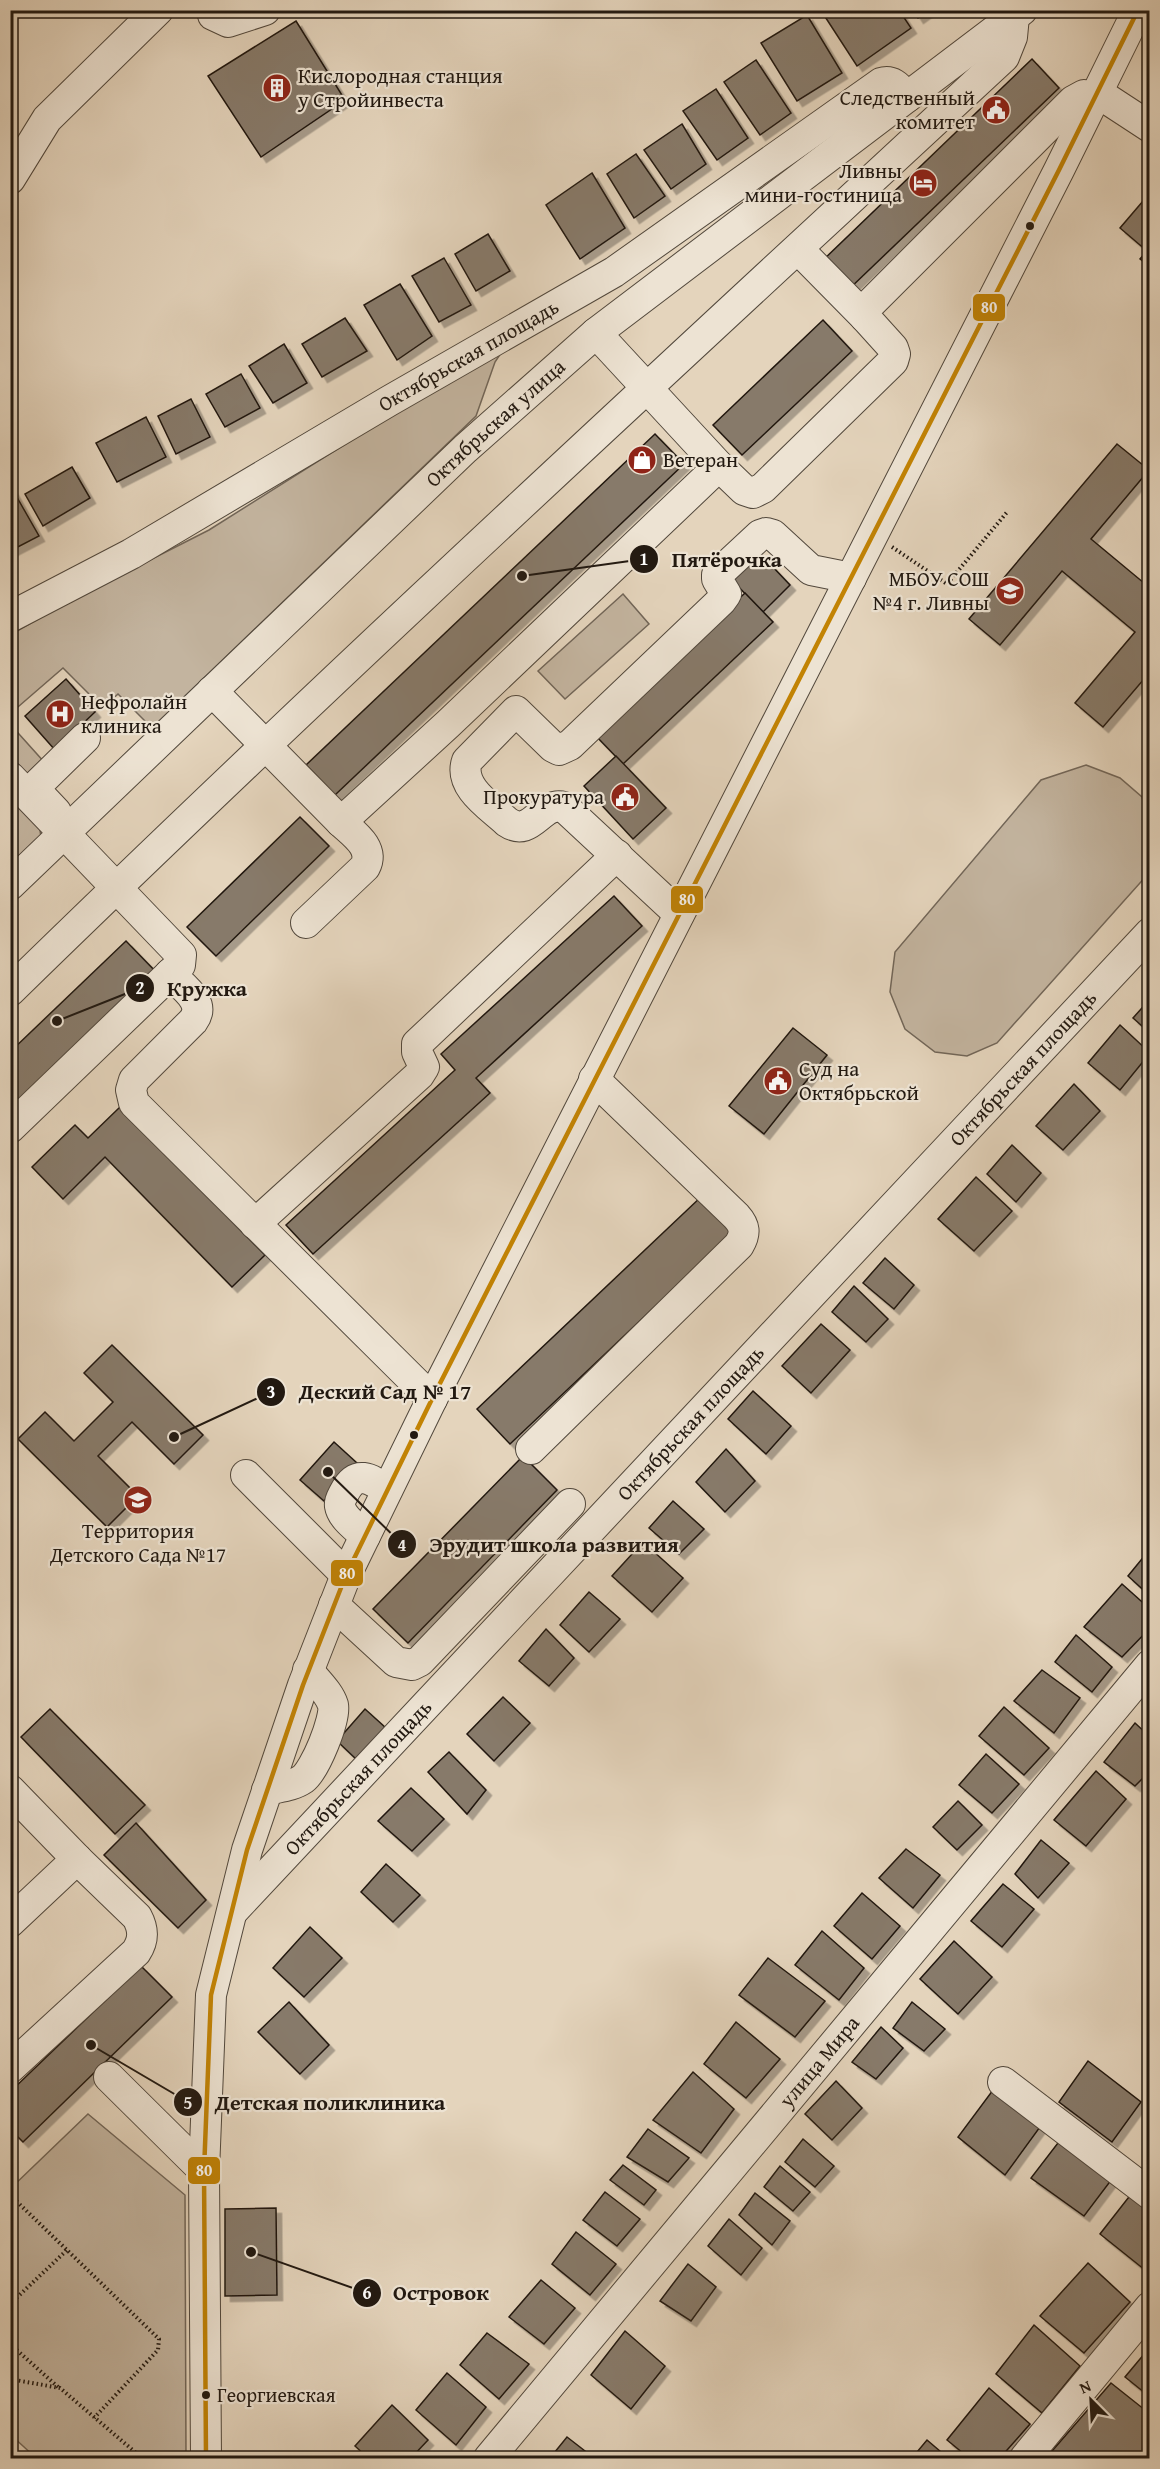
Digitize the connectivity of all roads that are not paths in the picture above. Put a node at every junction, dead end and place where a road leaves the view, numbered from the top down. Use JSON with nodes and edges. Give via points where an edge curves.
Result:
{"nodes":[{"id":1,"x":158,"y":10,"type":"edge"},
{"id":2,"x":212,"y":10,"type":"edge"},
{"id":3,"x":266,"y":10,"type":"edge"},
{"id":4,"x":1138,"y":10,"type":"edge"},
{"id":5,"x":1018,"y":14,"type":"edge"},
{"id":6,"x":1097,"y":96,"type":"junction"},
{"id":7,"x":907,"y":97,"type":"junction"},
{"id":8,"x":1149,"y":128,"type":"edge"},
{"id":9,"x":10,"y":179,"type":"edge"},
{"id":10,"x":798,"y":249,"type":"junction"},
{"id":11,"x":865,"y":317,"type":"junction"},
{"id":12,"x":596,"y":333,"type":"junction"},
{"id":13,"x":647,"y":388,"type":"junction"},
{"id":14,"x":719,"y":466,"type":"junction"},
{"id":15,"x":850,"y":578,"type":"junction"},
{"id":16,"x":10,"y":617,"type":"edge"},
{"id":17,"x":489,"y":685,"type":"junction"},
{"id":18,"x":212,"y":691,"type":"junction"},
{"id":19,"x":516,"y":711,"type":"junction"},
{"id":20,"x":85,"y":738,"type":"dead end"},
{"id":21,"x":266,"y":746,"type":"junction"},
{"id":22,"x":10,"y":777,"type":"edge"},
{"id":23,"x":341,"y":822,"type":"junction"},
{"id":24,"x":68,"y":830,"type":"junction"},
{"id":25,"x":617,"y":855,"type":"junction"},
{"id":26,"x":10,"y":885,"type":"edge"},
{"id":27,"x":117,"y":887,"type":"junction"},
{"id":28,"x":679,"y":914,"type":"junction"},
{"id":29,"x":306,"y":923,"type":"dead end"},
{"id":30,"x":1149,"y":936,"type":"edge"},
{"id":31,"x":170,"y":974,"type":"junction"},
{"id":32,"x":10,"y":991,"type":"edge"},
{"id":33,"x":594,"y":1079,"type":"junction"},
{"id":34,"x":10,"y":1128,"type":"edge"},
{"id":35,"x":255,"y":1224,"type":"junction"},
{"id":36,"x":432,"y":1399,"type":"junction"},
{"id":37,"x":531,"y":1449,"type":"dead end"},
{"id":38,"x":246,"y":1475,"type":"dead end"},
{"id":39,"x":570,"y":1504,"type":"dead end"},
{"id":40,"x":346,"y":1575,"type":"junction"},
{"id":41,"x":334,"y":1605,"type":"junction"},
{"id":42,"x":1149,"y":1665,"type":"edge"},
{"id":43,"x":308,"y":1670,"type":"junction"},
{"id":44,"x":10,"y":1790,"type":"edge"},
{"id":45,"x":267,"y":1790,"type":"junction"},
{"id":46,"x":77,"y":1859,"type":"junction"},
{"id":47,"x":231,"y":1913,"type":"junction"},
{"id":48,"x":13,"y":1915,"type":"edge"},
{"id":49,"x":10,"y":2068,"type":"edge"},
{"id":50,"x":109,"y":2077,"type":"dead end"},
{"id":51,"x":1003,"y":2082,"type":"dead end"},
{"id":52,"x":204,"y":2171,"type":"junction"},
{"id":53,"x":1149,"y":2194,"type":"edge"},
{"id":54,"x":1149,"y":2307,"type":"edge"},
{"id":55,"x":206,"y":2458,"type":"edge"},
{"id":56,"x":489,"y":2458,"type":"edge"},
{"id":57,"x":1025,"y":2458,"type":"edge"}],
"edges":[{"from":1,"to":9,"type":"street","via":[[47,119]]},
{"from":2,"to":3,"type":"street","via":[[213,15],[228,22]]},
{"from":4,"to":6,"type":"street"},
{"from":5,"to":7,"type":"street","name":"Октябрьская улица"},
{"from":5,"to":10,"type":"street","via":[[1004,57]]},
{"from":6,"to":8,"type":"street"},
{"from":6,"to":11,"type":"street","via":[[1084,95],[1073,101],[867,307]]},
{"from":6,"to":15,"type":"street"},
{"from":7,"to":12,"type":"street","name":"Октябрьская улица"},
{"from":7,"to":16,"type":"street","name":"Октябрьская площадь","via":[[889,81],[880,83],[614,272],[131,554]]},
{"from":10,"to":11,"type":"street"},
{"from":10,"to":13,"type":"street"},
{"from":11,"to":14,"type":"street","via":[[893,348],[895,354],[888,366],[758,491],[744,490]]},
{"from":12,"to":13,"type":"street"},
{"from":12,"to":18,"type":"street","name":"Октябрьская улица","via":[[465,449]]},
{"from":13,"to":14,"type":"street"},
{"from":13,"to":21,"type":"street"},
{"from":14,"to":17,"type":"street"},
{"from":15,"to":19,"type":"street","via":[[811,570],[773,535],[764,533],[717,575],[726,594],[722,601],[570,745],[559,750],[553,747]]},
{"from":15,"to":28,"type":"street"},
{"from":17,"to":19,"type":"street"},
{"from":17,"to":23,"type":"street"},
{"from":18,"to":21,"type":"street"},
{"from":18,"to":24,"type":"street","name":"Октябрьская улица"},
{"from":19,"to":25,"type":"street","via":[[467,761],[465,776],[472,789],[513,826],[526,826],[549,808],[564,807]]},
{"from":20,"to":24,"type":"street","via":[[37,786]]},
{"from":21,"to":23,"type":"street"},
{"from":21,"to":27,"type":"street"},
{"from":22,"to":24,"type":"street"},
{"from":23,"to":29,"type":"street","via":[[365,847],[368,860]]},
{"from":24,"to":26,"type":"street","name":"Октябрьская улица"},
{"from":24,"to":27,"type":"street"},
{"from":25,"to":28,"type":"street"},
{"from":25,"to":35,"type":"street","via":[[417,1044],[424,1065],[422,1071]]},
{"from":27,"to":31,"type":"street","via":[[181,955],[180,965]]},
{"from":27,"to":32,"type":"street"},
{"from":28,"to":33,"type":"street"},
{"from":30,"to":47,"type":"street","name":"Октябрьская площадь"},
{"from":31,"to":34,"type":"street"},
{"from":31,"to":35,"type":"street","via":[[194,998],[198,1013],[137,1076],[131,1086],[132,1099]]},
{"from":33,"to":36,"type":"street"},
{"from":33,"to":37,"type":"street","via":[[736,1216],[744,1236]]},
{"from":35,"to":36,"type":"street"},
{"from":36,"to":40,"type":"street"},
{"from":38,"to":40,"type":"street"},
{"from":39,"to":41,"type":"street","via":[[412,1665],[396,1662]]},
{"from":40,"to":41,"type":"street"},
{"from":41,"to":43,"type":"street"},
{"from":42,"to":56,"type":"street","name":"улица Мира"},
{"from":43,"to":45,"type":"street"},
{"from":43,"to":45,"type":"street","via":[[331,1701],[332,1722],[307,1776],[295,1784]]},
{"from":44,"to":46,"type":"street"},
{"from":45,"to":47,"type":"street"},
{"from":46,"to":48,"type":"street"},
{"from":46,"to":49,"type":"street","via":[[137,1917],[142,1927],[141,1944]]},
{"from":47,"to":52,"type":"street","via":[[211,1995]]},
{"from":50,"to":52,"type":"street"},
{"from":51,"to":53,"type":"street"},
{"from":52,"to":55,"type":"street"},
{"from":54,"to":57,"type":"street"}]}
